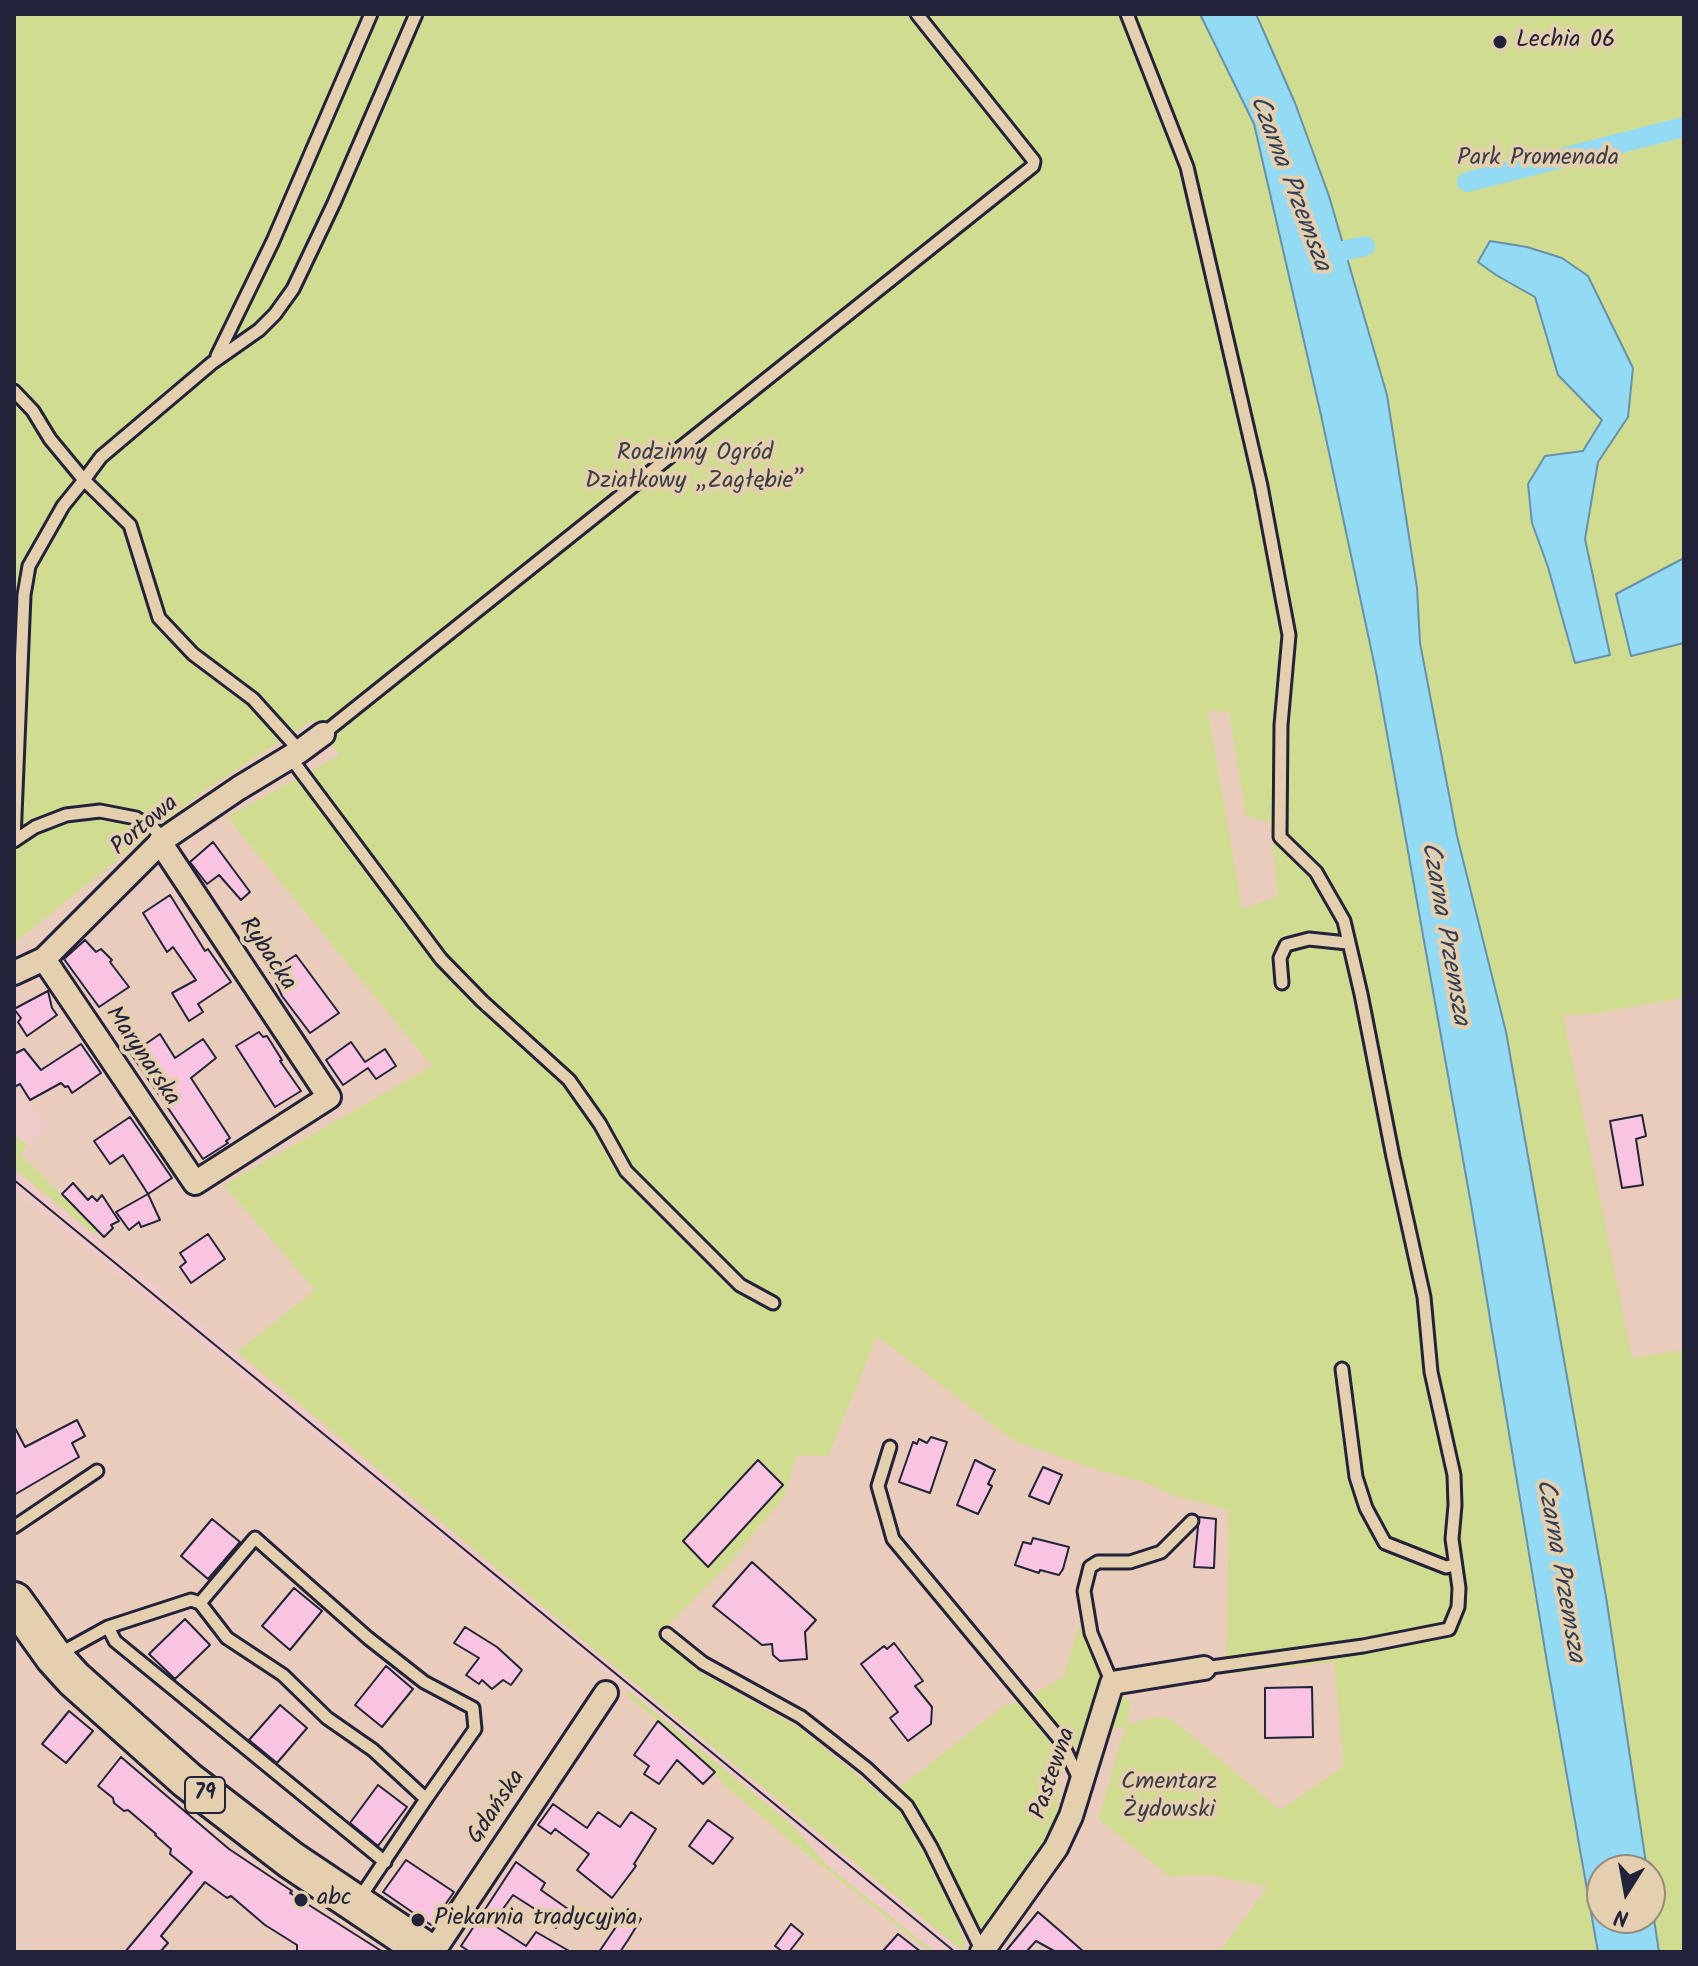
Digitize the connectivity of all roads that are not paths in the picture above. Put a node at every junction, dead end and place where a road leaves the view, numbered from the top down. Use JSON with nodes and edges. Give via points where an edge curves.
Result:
{"nodes":[{"id":1,"x":371,"y":14,"type":"edge"},
{"id":2,"x":416,"y":14,"type":"edge"},
{"id":3,"x":917,"y":14,"type":"edge"},
{"id":4,"x":1127,"y":14,"type":"edge"},
{"id":5,"x":212,"y":363,"type":"junction"},
{"id":6,"x":14,"y":391,"type":"edge"},
{"id":7,"x":84,"y":480,"type":"junction"},
{"id":8,"x":323,"y":734,"type":"joint"},
{"id":9,"x":295,"y":754,"type":"junction"},
{"id":10,"x":14,"y":840,"type":"edge"},
{"id":11,"x":162,"y":841,"type":"junction"},
{"id":12,"x":1347,"y":943,"type":"junction"},
{"id":13,"x":44,"y":959,"type":"junction"},
{"id":14,"x":14,"y":973,"type":"edge"},
{"id":15,"x":1282,"y":983,"type":"dead end"},
{"id":16,"x":195,"y":1183,"type":"joint"},
{"id":17,"x":773,"y":1303,"type":"dead end"},
{"id":18,"x":1342,"y":1369,"type":"dead end"},
{"id":19,"x":890,"y":1447,"type":"dead end"},
{"id":20,"x":97,"y":1471,"type":"dead end"},
{"id":21,"x":1192,"y":1521,"type":"dead end"},
{"id":22,"x":14,"y":1527,"type":"edge"},
{"id":23,"x":1454,"y":1565,"type":"junction"},
{"id":24,"x":14,"y":1601,"type":"edge"},
{"id":25,"x":200,"y":1603,"type":"junction"},
{"id":26,"x":108,"y":1627,"type":"junction"},
{"id":27,"x":667,"y":1634,"type":"dead end"},
{"id":28,"x":54,"y":1657,"type":"junction"},
{"id":29,"x":1204,"y":1668,"type":"joint"},
{"id":30,"x":1112,"y":1683,"type":"junction"},
{"id":31,"x":606,"y":1693,"type":"dead end"},
{"id":32,"x":1081,"y":1783,"type":"junction"},
{"id":33,"x":426,"y":1799,"type":"junction"},
{"id":34,"x":385,"y":1862,"type":"junction"},
{"id":35,"x":356,"y":1903,"type":"junction"},
{"id":36,"x":431,"y":1952,"type":"edge"},
{"id":37,"x":982,"y":1952,"type":"edge"}],
"edges":[{"from":1,"to":5,"type":"lane","via":[[273,241]]},
{"from":2,"to":5,"type":"lane","via":[[293,289],[259,330]]},
{"from":3,"to":8,"type":"lane","via":[[1033,166]]},
{"from":4,"to":12,"type":"lane","via":[[1187,167],[1261,486],[1289,635],[1280,837],[1316,872],[1344,921]]},
{"from":5,"to":7,"type":"lane","via":[[101,457]]},
{"from":6,"to":7,"type":"lane"},
{"from":7,"to":9,"type":"lane","via":[[130,525],[159,618],[193,654],[253,699]]},
{"from":7,"to":10,"type":"lane","via":[[29,566]]},
{"from":8,"to":9,"type":"street","name":"Portowa"},
{"from":9,"to":11,"type":"street","name":"Portowa"},
{"from":9,"to":17,"type":"lane","via":[[441,959],[569,1080],[626,1171],[740,1285]]},
{"from":10,"to":11,"type":"lane","via":[[66,815],[100,811],[136,818]]},
{"from":11,"to":13,"type":"street","name":"Portowa"},
{"from":11,"to":16,"type":"street","name":"Rybacka","via":[[329,1097]]},
{"from":12,"to":15,"type":"lane","via":[[1309,939],[1286,945],[1280,958]]},
{"from":12,"to":23,"type":"lane","via":[[1424,1297],[1431,1372],[1454,1475]]},
{"from":13,"to":14,"type":"street","name":"Portowa"},
{"from":13,"to":16,"type":"street","name":"Marynarska"},
{"from":18,"to":23,"type":"lane","via":[[1356,1477],[1385,1543],[1446,1567]]},
{"from":19,"to":32,"type":"lane","via":[[878,1486],[893,1539],[1061,1741]]},
{"from":20,"to":22,"type":"lane"},
{"from":21,"to":30,"type":"lane","via":[[1161,1552],[1090,1567],[1084,1591],[1091,1633]]},
{"from":23,"to":29,"type":"lane","via":[[1458,1607],[1449,1629]]},
{"from":24,"to":28,"type":"main road","number":"79"},
{"from":25,"to":26,"type":"lane","via":[[191,1600]]},
{"from":25,"to":33,"type":"lane","via":[[227,1638],[283,1675]]},
{"from":25,"to":33,"type":"lane","via":[[255,1538],[424,1682],[473,1708],[475,1729]]},
{"from":26,"to":28,"type":"lane"},
{"from":26,"to":34,"type":"lane","via":[[115,1641]]},
{"from":27,"to":37,"type":"lane","via":[[703,1663],[801,1717],[907,1806]]},
{"from":28,"to":35,"type":"main road","number":"79","via":[[187,1780],[253,1833]]},
{"from":29,"to":30,"type":"street"},
{"from":30,"to":32,"type":"street","name":"Pastewna"},
{"from":31,"to":36,"type":"street","name":"Gdańska"},
{"from":32,"to":37,"type":"street","name":"Pastewna","via":[[1056,1848]]},
{"from":33,"to":34,"type":"lane"},
{"from":34,"to":35,"type":"lane"},
{"from":35,"to":36,"type":"main road","number":"79"}]}
